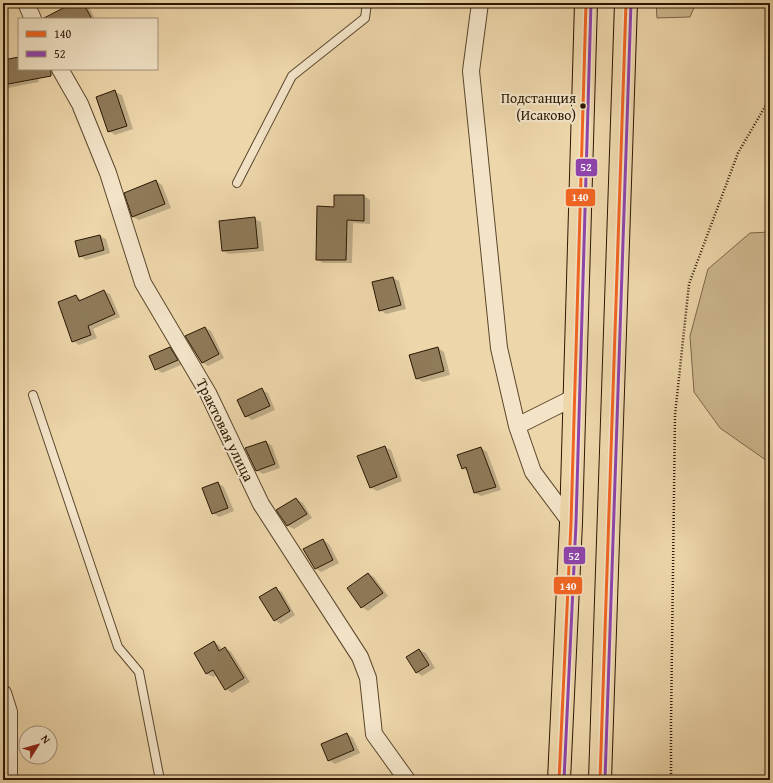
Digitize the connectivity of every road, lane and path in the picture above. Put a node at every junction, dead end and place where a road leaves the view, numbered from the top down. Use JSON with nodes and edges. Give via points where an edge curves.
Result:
{"nodes":[{"id":1,"x":26,"y":3,"type":"edge"},
{"id":2,"x":367,"y":3,"type":"edge"},
{"id":3,"x":480,"y":3,"type":"edge"},
{"id":4,"x":586,"y":3,"type":"edge"},
{"id":5,"x":626,"y":3,"type":"edge"},
{"id":6,"x":33,"y":18,"type":"edge"},
{"id":7,"x":61,"y":70,"type":"edge"},
{"id":8,"x":770,"y":98,"type":"edge"},
{"id":9,"x":237,"y":183,"type":"dead end"},
{"id":10,"x":33,"y":394,"type":"dead end"},
{"id":11,"x":575,"y":397,"type":"junction"},
{"id":12,"x":517,"y":426,"type":"junction"},
{"id":13,"x":571,"y":523,"type":"junction"},
{"id":14,"x":3,"y":693,"type":"edge"},
{"id":15,"x":9,"y":780,"type":"edge"},
{"id":16,"x":160,"y":780,"type":"edge"},
{"id":17,"x":407,"y":780,"type":"edge"},
{"id":18,"x":559,"y":780,"type":"edge"},
{"id":19,"x":600,"y":780,"type":"edge"},
{"id":20,"x":671,"y":780,"type":"edge"}],
"edges":[{"from":1,"to":6,"type":"street"},
{"from":2,"to":9,"type":"lane","via":[[365,18],[292,76]]},
{"from":3,"to":12,"type":"street","via":[[471,70],[499,348]]},
{"from":4,"to":11,"type":"main road"},
{"from":5,"to":19,"type":"main road"},
{"from":7,"to":17,"type":"street","name":"Трактовая улица","via":[[80,104],[108,173],[143,283],[208,393],[261,504],[360,657],[368,678],[374,734]]},
{"from":8,"to":20,"type":"path","via":[[738,153],[689,284],[675,415]]},
{"from":10,"to":16,"type":"lane","via":[[118,647],[139,672]]},
{"from":11,"to":12,"type":"street"},
{"from":11,"to":13,"type":"main road"},
{"from":12,"to":13,"type":"street","via":[[533,472]]},
{"from":13,"to":18,"type":"main road"},
{"from":14,"to":15,"type":"street","via":[[9,712]]}]}
